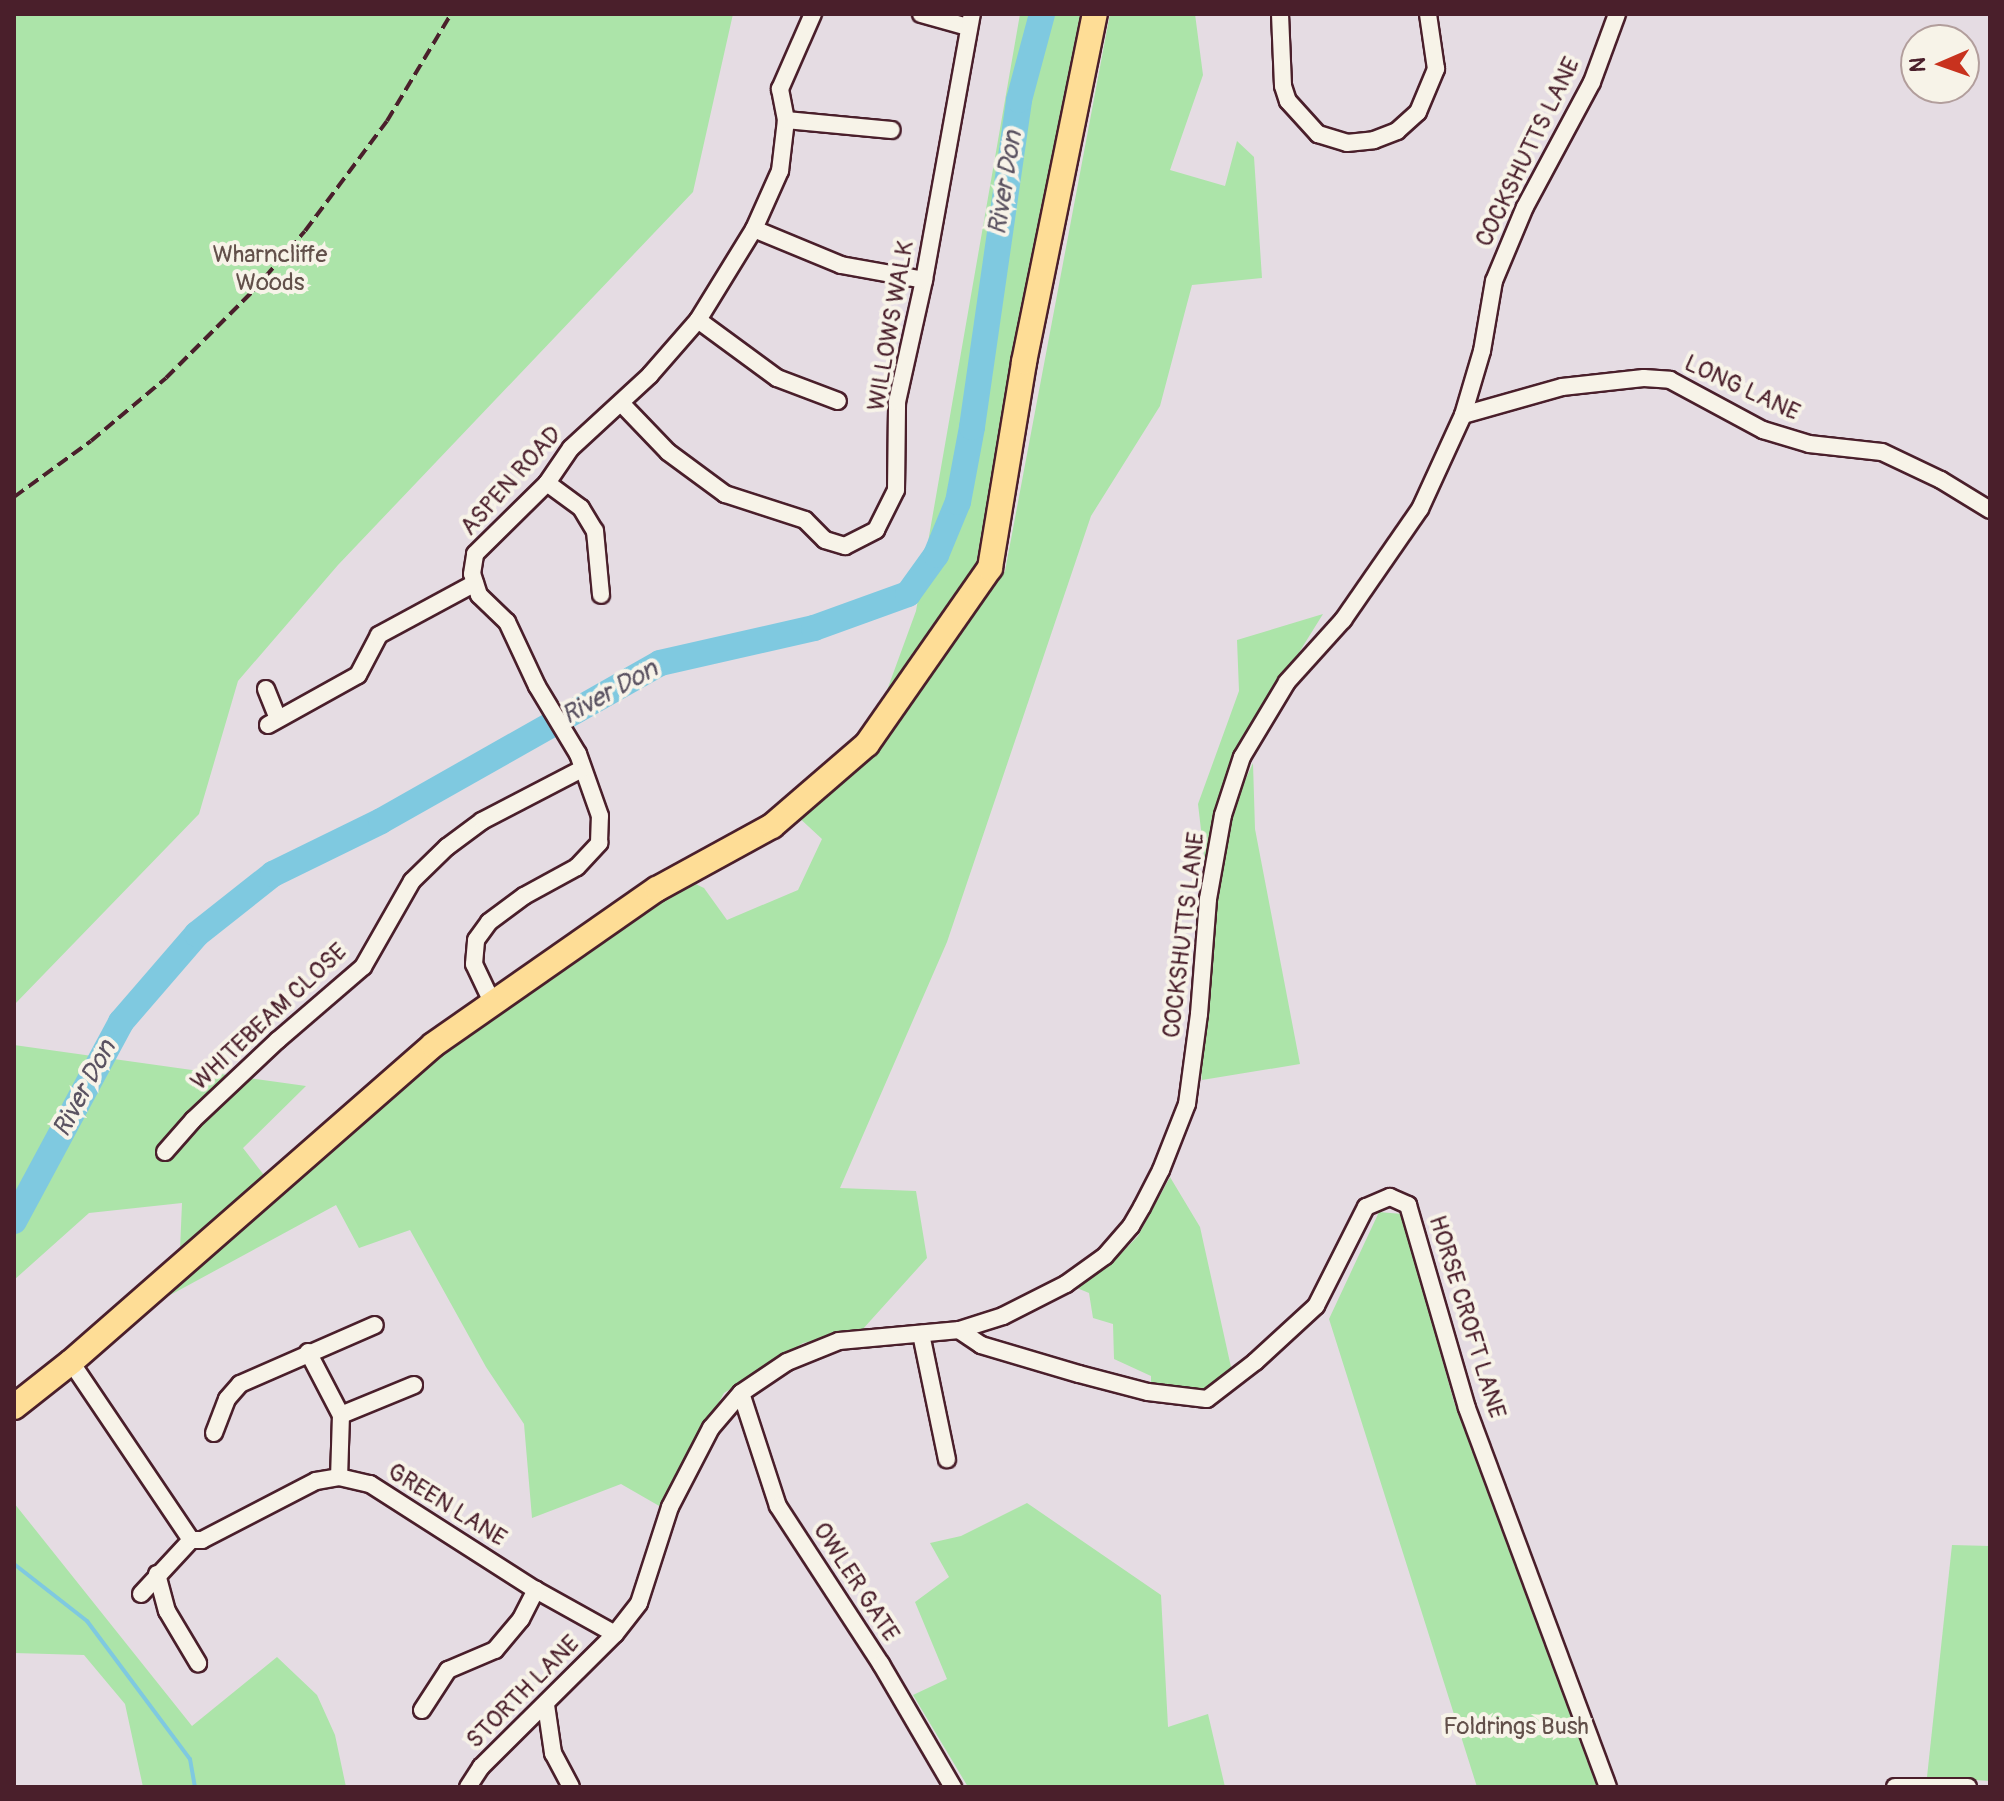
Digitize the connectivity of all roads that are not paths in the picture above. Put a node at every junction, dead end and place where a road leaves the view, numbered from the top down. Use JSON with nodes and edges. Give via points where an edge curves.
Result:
{"nodes":[{"id":1,"x":813,"y":14,"type":"edge"},
{"id":2,"x":921,"y":14,"type":"edge"},
{"id":3,"x":1095,"y":14,"type":"edge"},
{"id":4,"x":1280,"y":14,"type":"edge"},
{"id":5,"x":1428,"y":14,"type":"edge"},
{"id":6,"x":1613,"y":17,"type":"edge"},
{"id":7,"x":970,"y":21,"type":"edge"},
{"id":8,"x":849,"y":107,"type":"dead end"},
{"id":9,"x":786,"y":120,"type":"junction"},
{"id":10,"x":849,"y":125,"type":"junction"},
{"id":11,"x":892,"y":130,"type":"dead end"},
{"id":12,"x":754,"y":229,"type":"junction"},
{"id":13,"x":924,"y":280,"type":"junction"},
{"id":14,"x":698,"y":320,"type":"junction"},
{"id":15,"x":838,"y":401,"type":"dead end"},
{"id":16,"x":621,"y":403,"type":"junction"},
{"id":17,"x":1463,"y":415,"type":"junction"},
{"id":18,"x":547,"y":483,"type":"junction"},
{"id":19,"x":1990,"y":510,"type":"edge"},
{"id":20,"x":475,"y":583,"type":"junction"},
{"id":21,"x":601,"y":595,"type":"dead end"},
{"id":22,"x":266,"y":689,"type":"dead end"},
{"id":23,"x":580,"y":761,"type":"junction"},
{"id":24,"x":493,"y":1004,"type":"junction"},
{"id":25,"x":165,"y":1152,"type":"dead end"},
{"id":26,"x":375,"y":1325,"type":"dead end"},
{"id":27,"x":959,"y":1330,"type":"junction"},
{"id":28,"x":921,"y":1334,"type":"junction"},
{"id":29,"x":308,"y":1352,"type":"junction"},
{"id":30,"x":71,"y":1362,"type":"junction"},
{"id":31,"x":414,"y":1385,"type":"dead end"},
{"id":32,"x":741,"y":1393,"type":"junction"},
{"id":33,"x":14,"y":1407,"type":"edge"},
{"id":34,"x":341,"y":1415,"type":"junction"},
{"id":35,"x":214,"y":1433,"type":"dead end"},
{"id":36,"x":947,"y":1459,"type":"dead end"},
{"id":37,"x":339,"y":1477,"type":"junction"},
{"id":38,"x":191,"y":1540,"type":"junction"},
{"id":39,"x":157,"y":1574,"type":"junction"},
{"id":40,"x":536,"y":1590,"type":"junction"},
{"id":41,"x":141,"y":1594,"type":"dead end"},
{"id":42,"x":615,"y":1634,"type":"junction"},
{"id":43,"x":198,"y":1663,"type":"dead end"},
{"id":44,"x":546,"y":1705,"type":"junction"},
{"id":45,"x":422,"y":1710,"type":"dead end"},
{"id":46,"x":468,"y":1787,"type":"edge"},
{"id":47,"x":571,"y":1787,"type":"edge"},
{"id":48,"x":953,"y":1787,"type":"edge"},
{"id":49,"x":1608,"y":1787,"type":"edge"},
{"id":50,"x":1895,"y":1787,"type":"edge"},
{"id":51,"x":1968,"y":1787,"type":"edge"}],
"edges":[{"from":1,"to":9,"type":"street","name":"ASPEN ROAD","via":[[782,77]]},
{"from":2,"to":7,"type":"street"},
{"from":3,"to":24,"type":"main road","via":[[1024,362],[990,568],[867,744],[772,826],[657,889]]},
{"from":4,"to":5,"type":"street","via":[[1288,101],[1318,134],[1347,143],[1397,131],[1418,112],[1436,69]]},
{"from":6,"to":17,"type":"street","name":"COCKSHUTTS LANE","via":[[1592,82],[1525,207],[1494,281],[1482,351]]},
{"from":7,"to":13,"type":"street","name":"WILLOWS WALK"},
{"from":8,"to":10,"type":"street"},
{"from":9,"to":10,"type":"street"},
{"from":9,"to":12,"type":"street","name":"ASPEN ROAD","via":[[780,171]]},
{"from":10,"to":11,"type":"street"},
{"from":12,"to":13,"type":"street","via":[[841,265]]},
{"from":12,"to":14,"type":"street","name":"ASPEN ROAD"},
{"from":13,"to":16,"type":"street","name":"WILLOWS WALK","via":[[897,402],[896,490],[876,530],[845,546],[825,540],[805,520],[725,494],[668,452]]},
{"from":14,"to":15,"type":"street","via":[[777,378]]},
{"from":14,"to":16,"type":"street","name":"ASPEN ROAD"},
{"from":16,"to":18,"type":"street","name":"ASPEN ROAD","via":[[571,448]]},
{"from":17,"to":19,"type":"street","name":"LONG LANE","via":[[1562,387],[1670,380],[1763,430],[1809,444],[1882,452]]},
{"from":17,"to":27,"type":"street","name":"COCKSHUTTS LANE","via":[[1420,509],[1343,620],[1287,682],[1242,757],[1223,815],[1208,899],[1187,1104],[1131,1226],[1105,1256],[1066,1284],[1003,1316]]},
{"from":18,"to":20,"type":"street","name":"ASPEN ROAD","via":[[475,554]]},
{"from":18,"to":21,"type":"street","via":[[581,508],[595,531]]},
{"from":20,"to":22,"type":"street","via":[[379,635],[358,675],[273,722]]},
{"from":20,"to":23,"type":"street","via":[[479,595],[507,622]]},
{"from":23,"to":24,"type":"street","via":[[598,807],[599,843],[577,867],[489,922],[476,940],[474,964]]},
{"from":23,"to":25,"type":"street","name":"WHITEBEAM CLOSE","via":[[447,847],[412,881],[363,967],[278,1040]]},
{"from":24,"to":30,"type":"main road","via":[[433,1045]]},
{"from":26,"to":29,"type":"street"},
{"from":27,"to":28,"type":"street","name":"COCKSHUTTS LANE"},
{"from":27,"to":49,"type":"street","name":"HORSE CROFT LANE","via":[[981,1345],[1079,1374],[1148,1392],[1207,1399],[1316,1306],[1366,1207],[1390,1197],[1408,1205],[1467,1408]]},
{"from":28,"to":32,"type":"street","name":"COCKSHUTTS LANE","via":[[839,1341],[787,1362]]},
{"from":28,"to":36,"type":"street"},
{"from":29,"to":34,"type":"street"},
{"from":29,"to":35,"type":"street","via":[[240,1384],[227,1399]]},
{"from":30,"to":33,"type":"main road"},
{"from":30,"to":38,"type":"street"},
{"from":31,"to":34,"type":"street"},
{"from":32,"to":42,"type":"street","via":[[711,1428],[670,1507],[639,1603]]},
{"from":32,"to":48,"type":"street","name":"OWLER GATE","via":[[778,1506]]},
{"from":34,"to":37,"type":"street"},
{"from":37,"to":38,"type":"street","via":[[316,1481],[202,1540]]},
{"from":37,"to":40,"type":"street","name":"GREEN LANE","via":[[370,1484]]},
{"from":38,"to":39,"type":"street"},
{"from":39,"to":41,"type":"street"},
{"from":39,"to":43,"type":"street","via":[[167,1611]]},
{"from":40,"to":42,"type":"street","name":"GREEN LANE"},
{"from":40,"to":45,"type":"street","via":[[495,1650],[448,1670]]},
{"from":42,"to":44,"type":"street","name":"STORTH LANE"},
{"from":44,"to":46,"type":"street","name":"STORTH LANE","via":[[481,1767]]},
{"from":44,"to":47,"type":"street","via":[[553,1753]]},
{"from":50,"to":51,"type":"street"}]}
